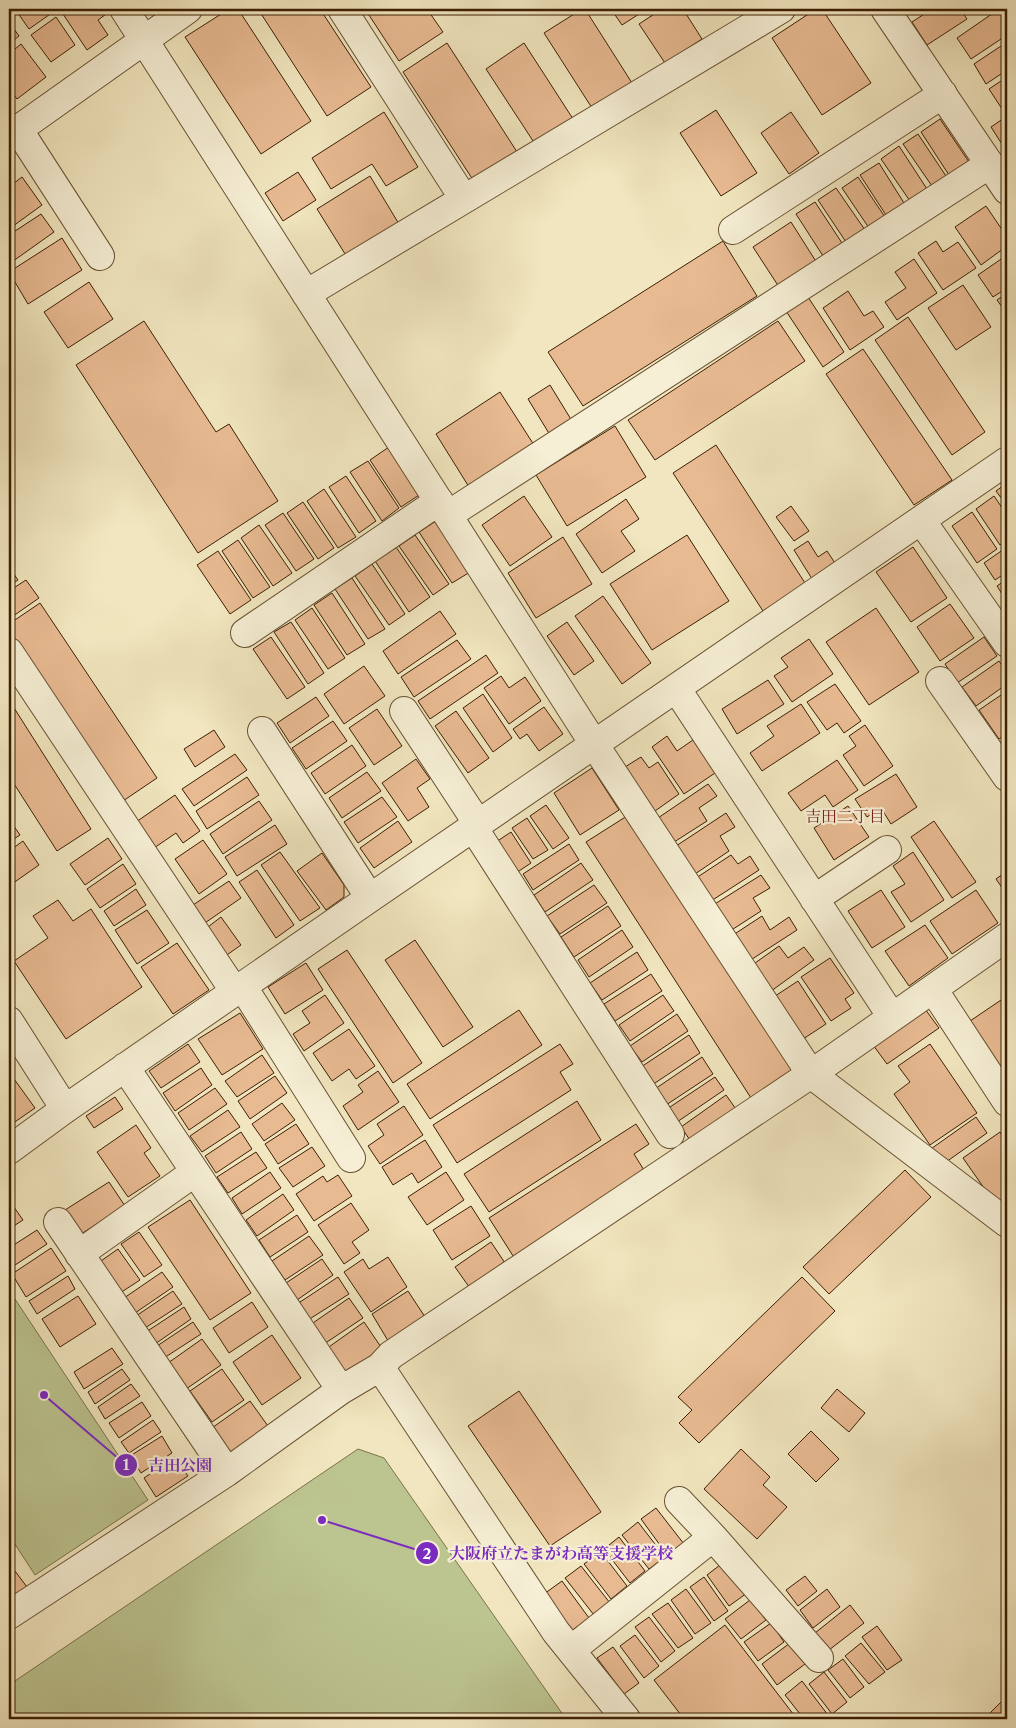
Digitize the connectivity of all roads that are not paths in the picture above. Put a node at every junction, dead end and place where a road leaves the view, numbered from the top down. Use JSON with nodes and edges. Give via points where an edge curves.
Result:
{"nodes":[{"id":1,"x":124,"y":9,"type":"edge"},
{"id":2,"x":188,"y":9,"type":"edge"},
{"id":3,"x":342,"y":9,"type":"edge"},
{"id":4,"x":781,"y":9,"type":"edge"},
{"id":5,"x":885,"y":9,"type":"edge"},
{"id":6,"x":144,"y":40,"type":"junction"},
{"id":7,"x":943,"y":94,"type":"junction"},
{"id":8,"x":14,"y":133,"type":"edge"},
{"id":9,"x":990,"y":164,"type":"junction"},
{"id":10,"x":1007,"y":190,"type":"edge"},
{"id":11,"x":464,"y":199,"type":"junction"},
{"id":12,"x":733,"y":230,"type":"dead end"},
{"id":13,"x":100,"y":256,"type":"dead end"},
{"id":14,"x":306,"y":294,"type":"junction"},
{"id":15,"x":1007,"y":461,"type":"edge"},
{"id":16,"x":444,"y":508,"type":"junction"},
{"id":17,"x":921,"y":520,"type":"junction"},
{"id":18,"x":245,"y":633,"type":"dead end"},
{"id":19,"x":1007,"y":643,"type":"edge"},
{"id":20,"x":9,"y":652,"type":"edge"},
{"id":21,"x":940,"y":681,"type":"dead end"},
{"id":22,"x":676,"y":688,"type":"junction"},
{"id":23,"x":404,"y":711,"type":"dead end"},
{"id":24,"x":262,"y":731,"type":"dead end"},
{"id":25,"x":594,"y":744,"type":"junction"},
{"id":26,"x":1007,"y":777,"type":"edge"},
{"id":27,"x":476,"y":826,"type":"junction"},
{"id":28,"x":887,"y":850,"type":"dead end"},
{"id":29,"x":370,"y":898,"type":"junction"},
{"id":30,"x":814,"y":899,"type":"junction"},
{"id":31,"x":1007,"y":937,"type":"edge"},
{"id":32,"x":239,"y":989,"type":"junction"},
{"id":33,"x":933,"y":989,"type":"junction"},
{"id":34,"x":892,"y":1017,"type":"junction"},
{"id":35,"x":9,"y":1021,"type":"edge"},
{"id":36,"x":125,"y":1067,"type":"junction"},
{"id":37,"x":811,"y":1074,"type":"junction"},
{"id":38,"x":1007,"y":1102,"type":"edge"},
{"id":39,"x":65,"y":1109,"type":"junction"},
{"id":40,"x":670,"y":1134,"type":"dead end"},
{"id":41,"x":9,"y":1150,"type":"edge"},
{"id":42,"x":351,"y":1158,"type":"dead end"},
{"id":43,"x":195,"y":1172,"type":"junction"},
{"id":44,"x":58,"y":1222,"type":"dead end"},
{"id":45,"x":1007,"y":1223,"type":"edge"},
{"id":46,"x":79,"y":1254,"type":"junction"},
{"id":47,"x":380,"y":1367,"type":"junction"},
{"id":48,"x":341,"y":1390,"type":"junction"},
{"id":49,"x":227,"y":1472,"type":"junction"},
{"id":50,"x":680,"y":1501,"type":"dead end"},
{"id":51,"x":714,"y":1537,"type":"junction"},
{"id":52,"x":9,"y":1615,"type":"edge"},
{"id":53,"x":571,"y":1650,"type":"junction"},
{"id":54,"x":819,"y":1658,"type":"dead end"},
{"id":55,"x":626,"y":1719,"type":"edge"}],
"edges":[{"from":1,"to":6,"type":"street"},
{"from":2,"to":6,"type":"street"},
{"from":3,"to":11,"type":"street"},
{"from":4,"to":11,"type":"street"},
{"from":5,"to":7,"type":"street"},
{"from":6,"to":8,"type":"street"},
{"from":6,"to":14,"type":"street"},
{"from":7,"to":9,"type":"street"},
{"from":7,"to":12,"type":"street"},
{"from":8,"to":13,"type":"street"},
{"from":9,"to":10,"type":"street"},
{"from":9,"to":16,"type":"street"},
{"from":11,"to":14,"type":"street"},
{"from":14,"to":16,"type":"street"},
{"from":15,"to":17,"type":"street"},
{"from":16,"to":18,"type":"street"},
{"from":16,"to":25,"type":"street"},
{"from":17,"to":19,"type":"street"},
{"from":17,"to":22,"type":"street"},
{"from":20,"to":32,"type":"street"},
{"from":21,"to":26,"type":"street"},
{"from":22,"to":25,"type":"street"},
{"from":22,"to":30,"type":"street"},
{"from":23,"to":27,"type":"street"},
{"from":24,"to":29,"type":"street"},
{"from":25,"to":27,"type":"street"},
{"from":25,"to":37,"type":"street"},
{"from":27,"to":29,"type":"street"},
{"from":27,"to":40,"type":"street"},
{"from":28,"to":30,"type":"street"},
{"from":29,"to":32,"type":"street"},
{"from":30,"to":34,"type":"street"},
{"from":31,"to":33,"type":"street"},
{"from":32,"to":36,"type":"street"},
{"from":32,"to":42,"type":"street"},
{"from":33,"to":34,"type":"street"},
{"from":33,"to":38,"type":"street"},
{"from":34,"to":37,"type":"street"},
{"from":35,"to":39,"type":"street"},
{"from":36,"to":39,"type":"street"},
{"from":36,"to":43,"type":"street"},
{"from":37,"to":45,"type":"street"},
{"from":37,"to":47,"type":"street","via":[[391,1355]]},
{"from":39,"to":41,"type":"street"},
{"from":43,"to":46,"type":"street"},
{"from":43,"to":48,"type":"street"},
{"from":44,"to":46,"type":"street"},
{"from":46,"to":49,"type":"street"},
{"from":47,"to":48,"type":"street"},
{"from":47,"to":53,"type":"street"},
{"from":48,"to":49,"type":"street"},
{"from":49,"to":52,"type":"street"},
{"from":50,"to":51,"type":"street"},
{"from":51,"to":53,"type":"street"},
{"from":51,"to":54,"type":"street"},
{"from":53,"to":55,"type":"street"}]}
